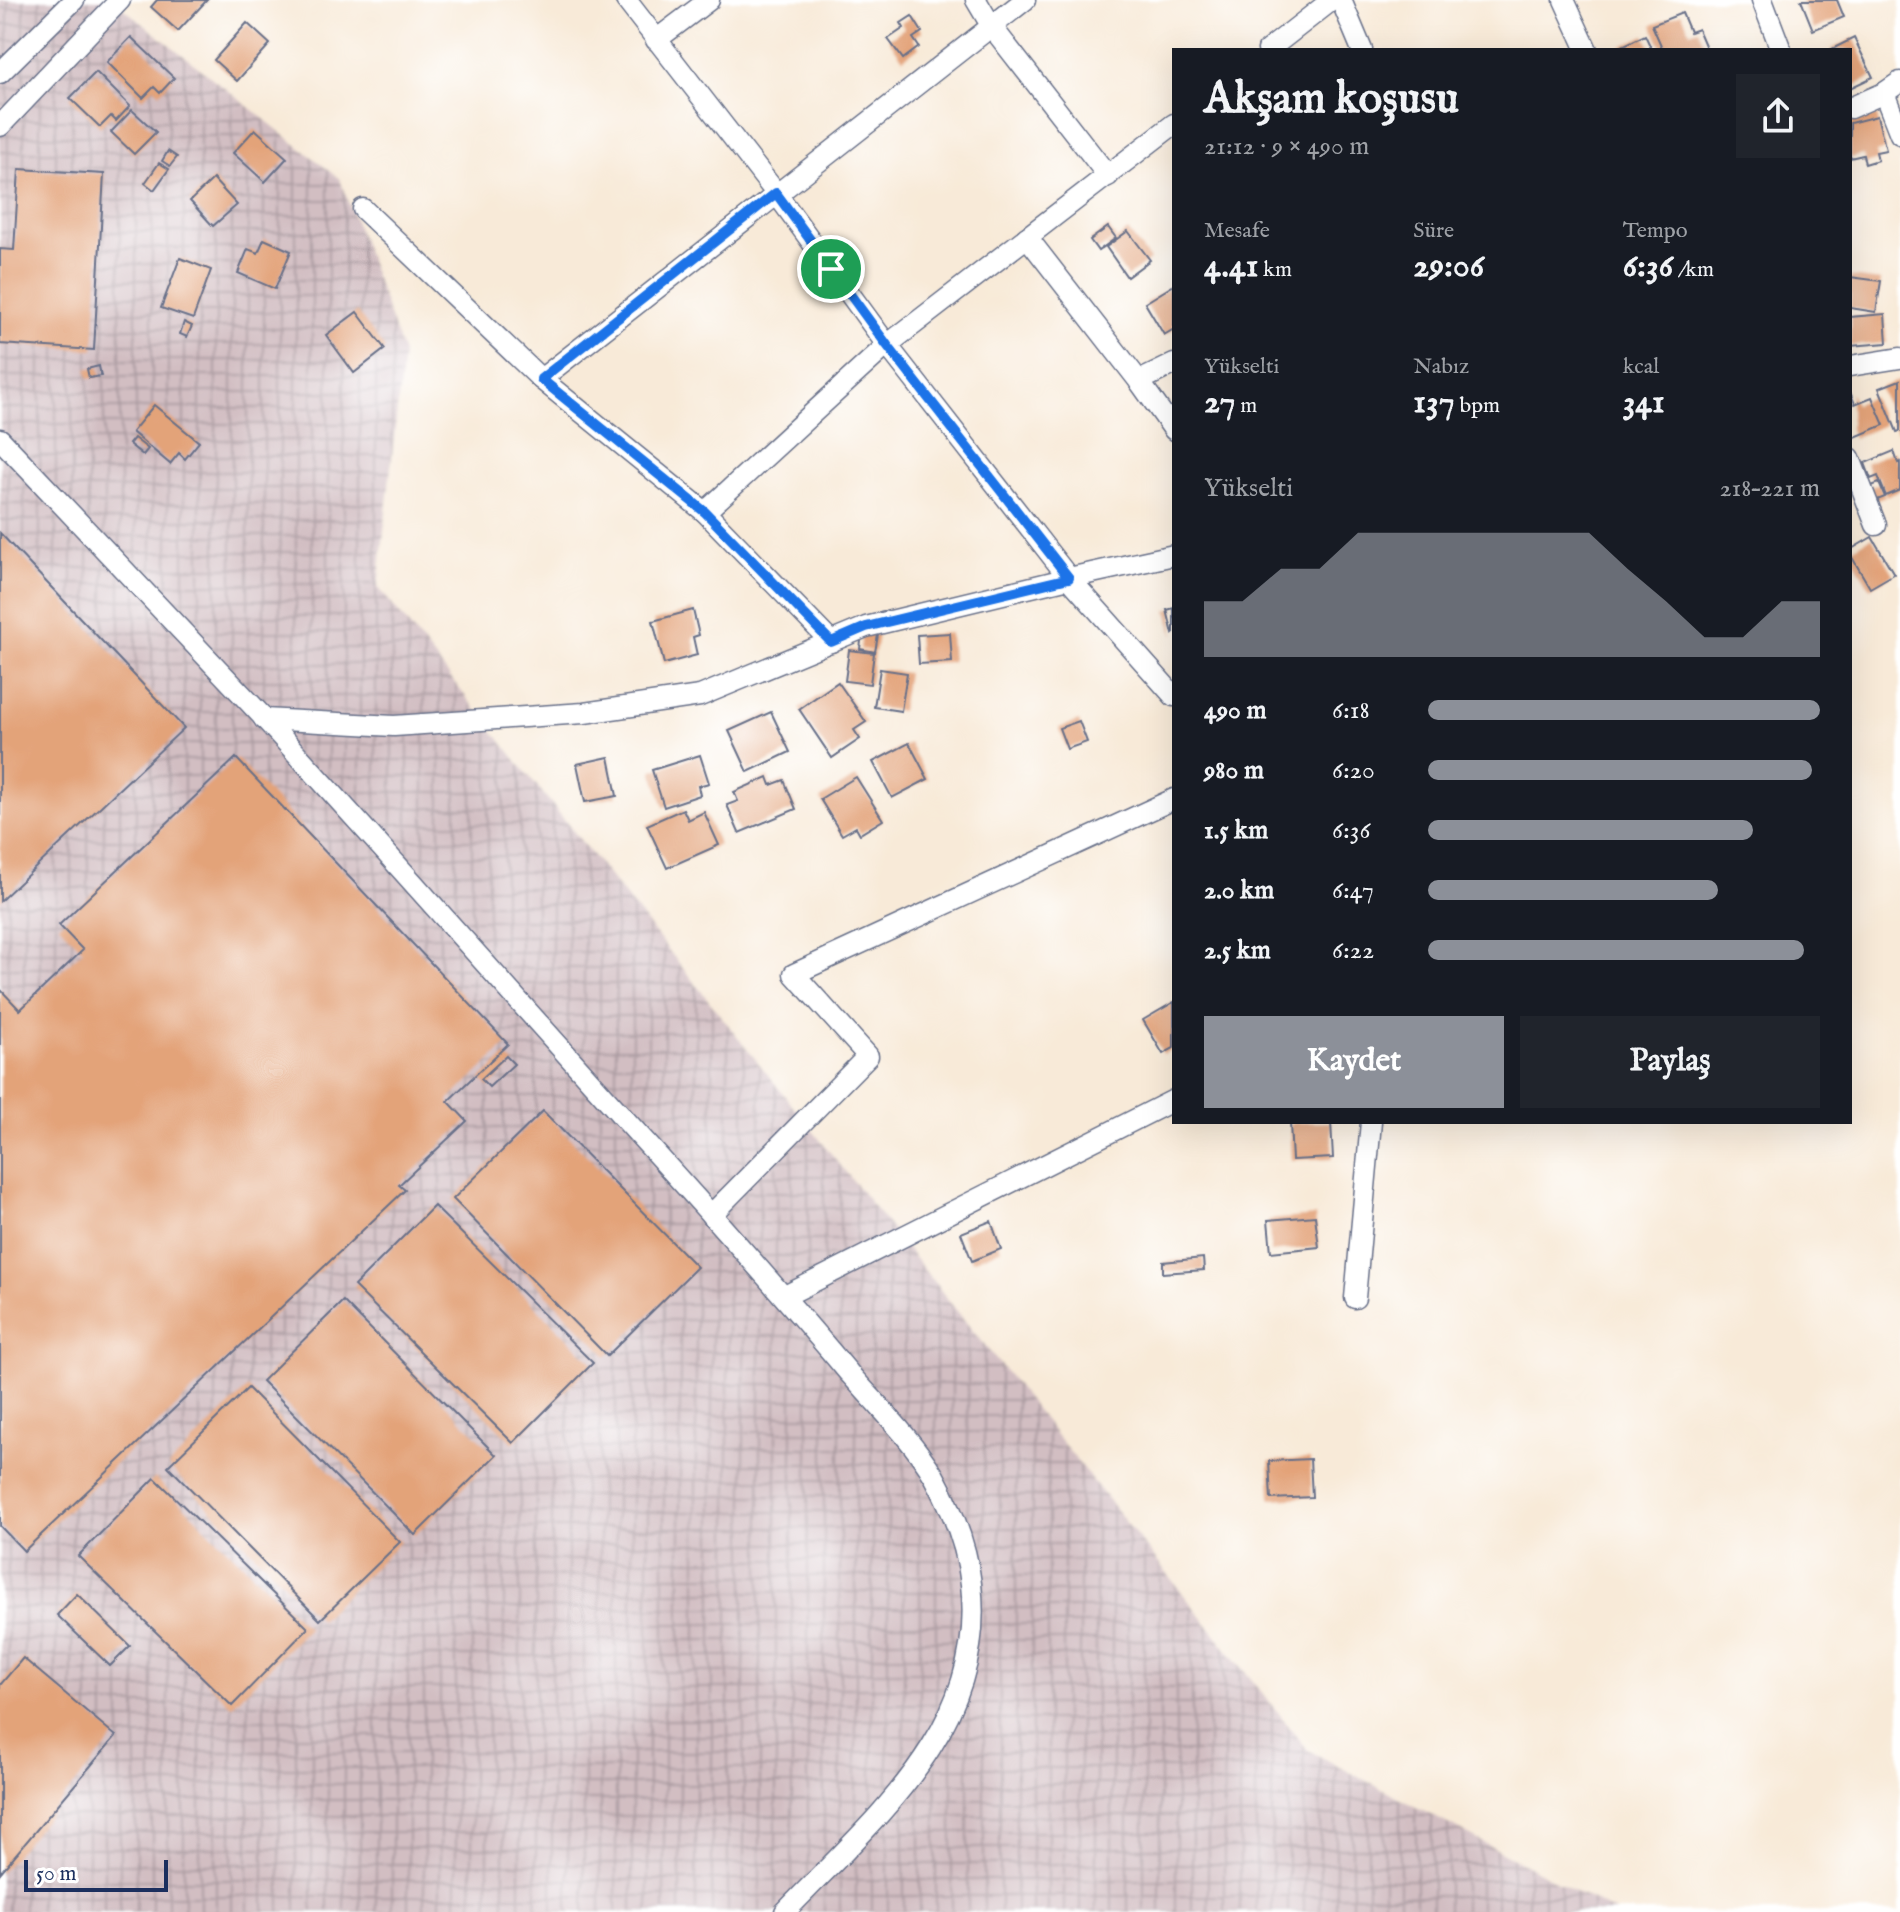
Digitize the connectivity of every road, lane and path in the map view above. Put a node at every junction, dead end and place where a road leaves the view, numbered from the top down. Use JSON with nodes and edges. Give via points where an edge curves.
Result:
{"nodes":[{"id":1,"x":74,"y":0,"type":"edge"},
{"id":2,"x":120,"y":0,"type":"edge"},
{"id":3,"x":626,"y":0,"type":"edge"},
{"id":4,"x":709,"y":0,"type":"edge"},
{"id":5,"x":976,"y":0,"type":"edge"},
{"id":6,"x":1025,"y":0,"type":"edge"},
{"id":7,"x":1332,"y":0,"type":"edge"},
{"id":8,"x":1341,"y":0,"type":"edge"},
{"id":9,"x":1564,"y":0,"type":"edge"},
{"id":10,"x":1762,"y":0,"type":"edge"},
{"id":11,"x":992,"y":27,"type":"junction"},
{"id":12,"x":656,"y":40,"type":"junction"},
{"id":13,"x":1271,"y":48,"type":"edge"},
{"id":14,"x":1361,"y":48,"type":"edge"},
{"id":15,"x":1586,"y":48,"type":"edge"},
{"id":16,"x":1780,"y":48,"type":"edge"},
{"id":17,"x":0,"y":73,"type":"edge"},
{"id":18,"x":1892,"y":87,"type":"edge"},
{"id":19,"x":1852,"y":107,"type":"edge"},
{"id":20,"x":0,"y":126,"type":"edge"},
{"id":21,"x":1172,"y":126,"type":"edge"},
{"id":22,"x":1900,"y":134,"type":"edge"},
{"id":23,"x":1108,"y":176,"type":"junction"},
{"id":24,"x":776,"y":193,"type":"junction"},
{"id":25,"x":363,"y":209,"type":"dead end"},
{"id":26,"x":1027,"y":237,"type":"junction"},
{"id":27,"x":887,"y":345,"type":"junction"},
{"id":28,"x":1900,"y":358,"type":"edge"},
{"id":29,"x":1172,"y":365,"type":"edge"},
{"id":30,"x":1852,"y":366,"type":"edge"},
{"id":31,"x":541,"y":379,"type":"junction"},
{"id":32,"x":1139,"y":381,"type":"junction"},
{"id":33,"x":1172,"y":427,"type":"edge"},
{"id":34,"x":0,"y":439,"type":"edge"},
{"id":35,"x":1852,"y":463,"type":"edge"},
{"id":36,"x":705,"y":512,"type":"junction"},
{"id":37,"x":1876,"y":525,"type":"dead end"},
{"id":38,"x":1172,"y":555,"type":"edge"},
{"id":39,"x":1069,"y":578,"type":"junction"},
{"id":40,"x":831,"y":642,"type":"junction"},
{"id":41,"x":1172,"y":694,"type":"edge"},
{"id":42,"x":264,"y":719,"type":"junction"},
{"id":43,"x":1172,"y":800,"type":"edge"},
{"id":44,"x":1172,"y":1101,"type":"edge"},
{"id":45,"x":1371,"y":1124,"type":"edge"},
{"id":46,"x":711,"y":1215,"type":"junction"},
{"id":47,"x":785,"y":1296,"type":"junction"},
{"id":48,"x":1355,"y":1298,"type":"dead end"},
{"id":49,"x":785,"y":1912,"type":"edge"}],
"edges":[{"from":1,"to":17,"type":"street"},
{"from":2,"to":20,"type":"street"},
{"from":3,"to":12,"type":"street"},
{"from":4,"to":12,"type":"street"},
{"from":5,"to":11,"type":"street"},
{"from":6,"to":11,"type":"street"},
{"from":7,"to":13,"type":"street"},
{"from":8,"to":14,"type":"street"},
{"from":9,"to":15,"type":"street"},
{"from":10,"to":16,"type":"street"},
{"from":11,"to":23,"type":"street"},
{"from":11,"to":24,"type":"street"},
{"from":12,"to":24,"type":"street"},
{"from":18,"to":19,"type":"street"},
{"from":18,"to":22,"type":"street"},
{"from":21,"to":23,"type":"street"},
{"from":23,"to":26,"type":"street"},
{"from":24,"to":27,"type":"street"},
{"from":24,"to":31,"type":"street"},
{"from":25,"to":31,"type":"street"},
{"from":26,"to":27,"type":"street"},
{"from":26,"to":32,"type":"street"},
{"from":27,"to":36,"type":"street"},
{"from":27,"to":39,"type":"street"},
{"from":28,"to":30,"type":"street"},
{"from":29,"to":32,"type":"street"},
{"from":31,"to":36,"type":"street"},
{"from":32,"to":33,"type":"street"},
{"from":34,"to":42,"type":"street"},
{"from":35,"to":37,"type":"street"},
{"from":36,"to":40,"type":"street"},
{"from":38,"to":39,"type":"street"},
{"from":39,"to":40,"type":"street","via":[[866,627]]},
{"from":39,"to":41,"type":"street"},
{"from":40,"to":42,"type":"street","via":[[700,696],[584,713],[394,726]]},
{"from":42,"to":46,"type":"street"},
{"from":43,"to":46,"type":"street","via":[[794,974],[868,1056]]},
{"from":44,"to":47,"type":"street"},
{"from":45,"to":48,"type":"street"},
{"from":46,"to":47,"type":"street"},
{"from":47,"to":49,"type":"street","via":[[933,1476],[963,1543],[973,1613],[961,1689],[944,1728],[902,1790]]}]}
